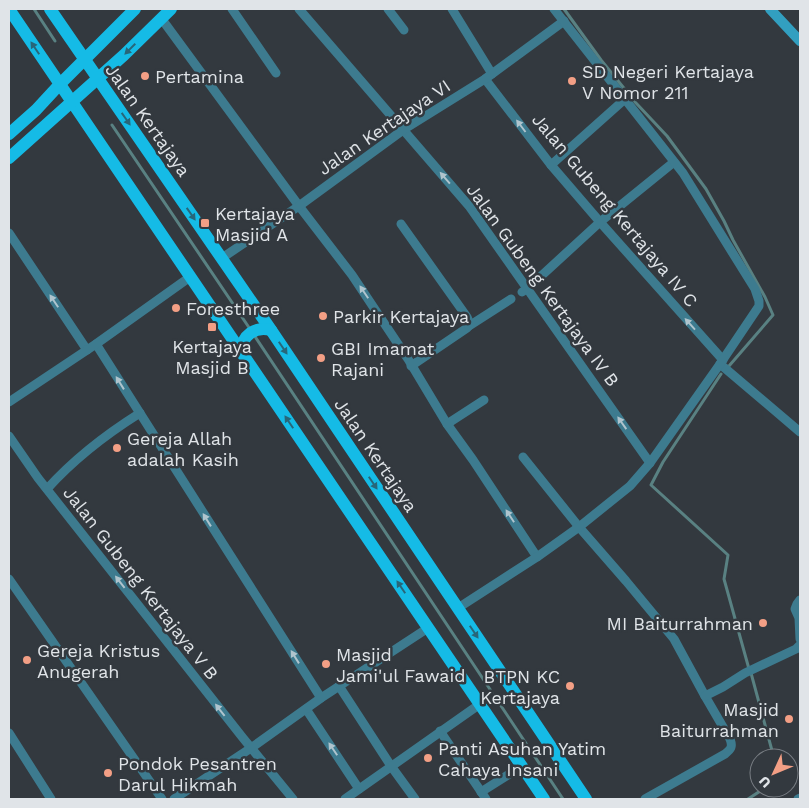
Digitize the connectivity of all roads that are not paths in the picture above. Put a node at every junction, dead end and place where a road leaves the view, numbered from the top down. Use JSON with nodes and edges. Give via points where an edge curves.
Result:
{"nodes":[{"id":1,"x":9,"y":9,"type":"edge"},
{"id":2,"x":50,"y":9,"type":"edge"},
{"id":3,"x":135,"y":9,"type":"edge"},
{"id":4,"x":171,"y":9,"type":"edge"},
{"id":5,"x":232,"y":9,"type":"edge"},
{"id":6,"x":298,"y":9,"type":"edge"},
{"id":7,"x":388,"y":9,"type":"edge"},
{"id":8,"x":452,"y":9,"type":"edge"},
{"id":9,"x":554,"y":9,"type":"edge"},
{"id":10,"x":770,"y":9,"type":"edge"},
{"id":11,"x":162,"y":18,"type":"junction"},
{"id":12,"x":564,"y":22,"type":"junction"},
{"id":13,"x":404,"y":30,"type":"dead end"},
{"id":14,"x":800,"y":41,"type":"edge"},
{"id":15,"x":84,"y":59,"type":"junction"},
{"id":16,"x":276,"y":73,"type":"dead end"},
{"id":17,"x":489,"y":77,"type":"junction"},
{"id":18,"x":98,"y":79,"type":"junction"},
{"id":19,"x":60,"y":84,"type":"junction"},
{"id":20,"x":625,"y":99,"type":"junction"},
{"id":21,"x":71,"y":102,"type":"junction"},
{"id":22,"x":403,"y":130,"type":"junction"},
{"id":23,"x":9,"y":134,"type":"edge"},
{"id":24,"x":9,"y":158,"type":"edge"},
{"id":25,"x":674,"y":162,"type":"junction"},
{"id":26,"x":551,"y":165,"type":"junction"},
{"id":27,"x":300,"y":206,"type":"junction"},
{"id":28,"x":600,"y":222,"type":"junction"},
{"id":29,"x":401,"y":224,"type":"dead end"},
{"id":30,"x":9,"y":233,"type":"edge"},
{"id":31,"x":222,"y":258,"type":"junction"},
{"id":32,"x":190,"y":277,"type":"junction"},
{"id":33,"x":525,"y":290,"type":"junction"},
{"id":34,"x":511,"y":299,"type":"dead end"},
{"id":35,"x":469,"y":326,"type":"junction"},
{"id":36,"x":266,"y":330,"type":"junction"},
{"id":37,"x":96,"y":344,"type":"junction"},
{"id":38,"x":242,"y":346,"type":"junction"},
{"id":39,"x":88,"y":350,"type":"junction"},
{"id":40,"x":722,"y":362,"type":"junction"},
{"id":41,"x":411,"y":366,"type":"junction"},
{"id":42,"x":484,"y":400,"type":"dead end"},
{"id":43,"x":9,"y":402,"type":"edge"},
{"id":44,"x":140,"y":414,"type":"junction"},
{"id":45,"x":447,"y":424,"type":"junction"},
{"id":46,"x":800,"y":432,"type":"edge"},
{"id":47,"x":9,"y":436,"type":"edge"},
{"id":48,"x":523,"y":457,"type":"dead end"},
{"id":49,"x":650,"y":463,"type":"junction"},
{"id":50,"x":47,"y":489,"type":"junction"},
{"id":51,"x":581,"y":529,"type":"junction"},
{"id":52,"x":537,"y":557,"type":"junction"},
{"id":53,"x":9,"y":579,"type":"edge"},
{"id":54,"x":800,"y":600,"type":"edge"},
{"id":55,"x":458,"y":608,"type":"junction"},
{"id":56,"x":428,"y":628,"type":"junction"},
{"id":57,"x":800,"y":639,"type":"edge"},
{"id":58,"x":798,"y":647,"type":"edge"},
{"id":59,"x":339,"y":686,"type":"junction"},
{"id":60,"x":705,"y":696,"type":"junction"},
{"id":61,"x":321,"y":698,"type":"junction"},
{"id":62,"x":480,"y":704,"type":"junction"},
{"id":63,"x":306,"y":709,"type":"junction"},
{"id":64,"x":440,"y":731,"type":"junction"},
{"id":65,"x":9,"y":733,"type":"edge"},
{"id":66,"x":251,"y":748,"type":"junction"},
{"id":67,"x":391,"y":766,"type":"junction"},
{"id":68,"x":522,"y":766,"type":"junction"},
{"id":69,"x":359,"y":789,"type":"junction"},
{"id":70,"x":484,"y":796,"type":"edge"},
{"id":71,"x":51,"y":799,"type":"edge"},
{"id":72,"x":162,"y":799,"type":"edge"},
{"id":73,"x":174,"y":799,"type":"edge"},
{"id":74,"x":292,"y":799,"type":"edge"},
{"id":75,"x":345,"y":799,"type":"edge"},
{"id":76,"x":415,"y":799,"type":"edge"},
{"id":77,"x":544,"y":799,"type":"edge"},
{"id":78,"x":586,"y":799,"type":"edge"},
{"id":79,"x":645,"y":799,"type":"edge"}],
"edges":[{"from":19,"to":1,"type":"main road","one_way":true},
{"from":2,"to":15,"type":"main road","name":"Jalan Kertajaya"},
{"from":3,"to":15,"type":"main road"},
{"from":4,"to":11,"type":"main road"},
{"from":5,"to":16,"type":"street"},
{"from":6,"to":22,"type":"street","name":"Jalan Gubeng Kertajaya IV B"},
{"from":7,"to":13,"type":"street"},
{"from":8,"to":17,"type":"street","name":"Jalan Gubeng Kertajaya IV C"},
{"from":9,"to":12,"type":"street"},
{"from":10,"to":14,"type":"street"},
{"from":11,"to":18,"type":"main road","one_way":true},
{"from":11,"to":27,"type":"street"},
{"from":12,"to":17,"type":"street","name":"Jalan Kertajaya VI"},
{"from":12,"to":20,"type":"street"},
{"from":15,"to":18,"type":"main road","name":"Jalan Kertajaya"},
{"from":15,"to":19,"type":"main road"},
{"from":17,"to":22,"type":"street","name":"Jalan Kertajaya VI"},
{"from":26,"to":17,"type":"street","name":"Jalan Gubeng Kertajaya IV C","one_way":true},
{"from":18,"to":21,"type":"main road"},
{"from":18,"to":31,"type":"main road","name":"Jalan Kertajaya","one_way":true},
{"from":19,"to":21,"type":"main road"},
{"from":19,"to":23,"type":"main road"},
{"from":20,"to":25,"type":"street"},
{"from":20,"to":26,"type":"street"},
{"from":21,"to":24,"type":"main road"},
{"from":21,"to":32,"type":"main road"},
{"from":22,"to":27,"type":"street","name":"Jalan Kertajaya VI"},
{"from":33,"to":22,"type":"street","name":"Jalan Gubeng Kertajaya IV B","one_way":true,"via":[[469,206]]},
{"from":25,"to":28,"type":"street"},
{"from":25,"to":40,"type":"street","via":[[755,289],[759,301],[758,309]]},
{"from":26,"to":28,"type":"street","name":"Jalan Gubeng Kertajaya IV C"},
{"from":27,"to":31,"type":"street","name":"Jalan Kertajaya VI"},
{"from":41,"to":27,"type":"street","one_way":true,"via":[[352,275]]},
{"from":28,"to":33,"type":"street"},
{"from":40,"to":28,"type":"street","name":"Jalan Gubeng Kertajaya IV C","one_way":true},
{"from":29,"to":35,"type":"street","via":[[467,317]]},
{"from":39,"to":30,"type":"street","one_way":true},
{"from":31,"to":36,"type":"main road","name":"Jalan Kertajaya"},
{"from":32,"to":37,"type":"street"},
{"from":32,"to":38,"type":"main road"},
{"from":49,"to":33,"type":"street","name":"Jalan Gubeng Kertajaya IV B","one_way":true},
{"from":34,"to":35,"type":"street"},
{"from":35,"to":41,"type":"street"},
{"from":36,"to":38,"type":"main road","via":[[250,333]]},
{"from":36,"to":55,"type":"main road","name":"Jalan Kertajaya","one_way":true},
{"from":37,"to":39,"type":"street"},
{"from":44,"to":37,"type":"street","one_way":true},
{"from":56,"to":38,"type":"main road","one_way":true},
{"from":39,"to":43,"type":"street"},
{"from":40,"to":46,"type":"street","name":"Jalan Gubeng Kertajaya IV C"},
{"from":40,"to":49,"type":"street"},
{"from":41,"to":45,"type":"street"},
{"from":42,"to":45,"type":"street"},
{"from":44,"to":50,"type":"street","via":[[70,464]]},
{"from":61,"to":44,"type":"street","one_way":true},
{"from":52,"to":45,"type":"street","one_way":true},
{"from":47,"to":50,"type":"street","name":"Jalan Gubeng Kertajaya V B"},
{"from":48,"to":51,"type":"street"},
{"from":49,"to":51,"type":"street","via":[[630,486]]},
{"from":66,"to":50,"type":"street","name":"Jalan Gubeng Kertajaya V B","one_way":true},
{"from":51,"to":52,"type":"street"},
{"from":51,"to":60,"type":"street","via":[[674,640]]},
{"from":52,"to":55,"type":"street"},
{"from":53,"to":72,"type":"street"},
{"from":54,"to":57,"type":"street","via":[[795,609]]},
{"from":55,"to":78,"type":"main road","name":"Jalan Kertajaya","one_way":true},
{"from":56,"to":59,"type":"street"},
{"from":56,"to":62,"type":"main road"},
{"from":58,"to":60,"type":"street"},
{"from":59,"to":61,"type":"street"},
{"from":59,"to":67,"type":"street"},
{"from":60,"to":79,"type":"street","via":[[730,739],[731,749]]},
{"from":61,"to":63,"type":"street"},
{"from":62,"to":64,"type":"street"},
{"from":62,"to":68,"type":"main road"},
{"from":63,"to":66,"type":"street"},
{"from":69,"to":63,"type":"street","one_way":true},
{"from":64,"to":67,"type":"street"},
{"from":64,"to":70,"type":"street"},
{"from":65,"to":71,"type":"street"},
{"from":66,"to":73,"type":"street"},
{"from":66,"to":74,"type":"street","name":"Jalan Gubeng Kertajaya V B"},
{"from":67,"to":69,"type":"street"},
{"from":67,"to":76,"type":"street"},
{"from":68,"to":70,"type":"street"},
{"from":68,"to":77,"type":"main road"},
{"from":69,"to":75,"type":"street"}]}
